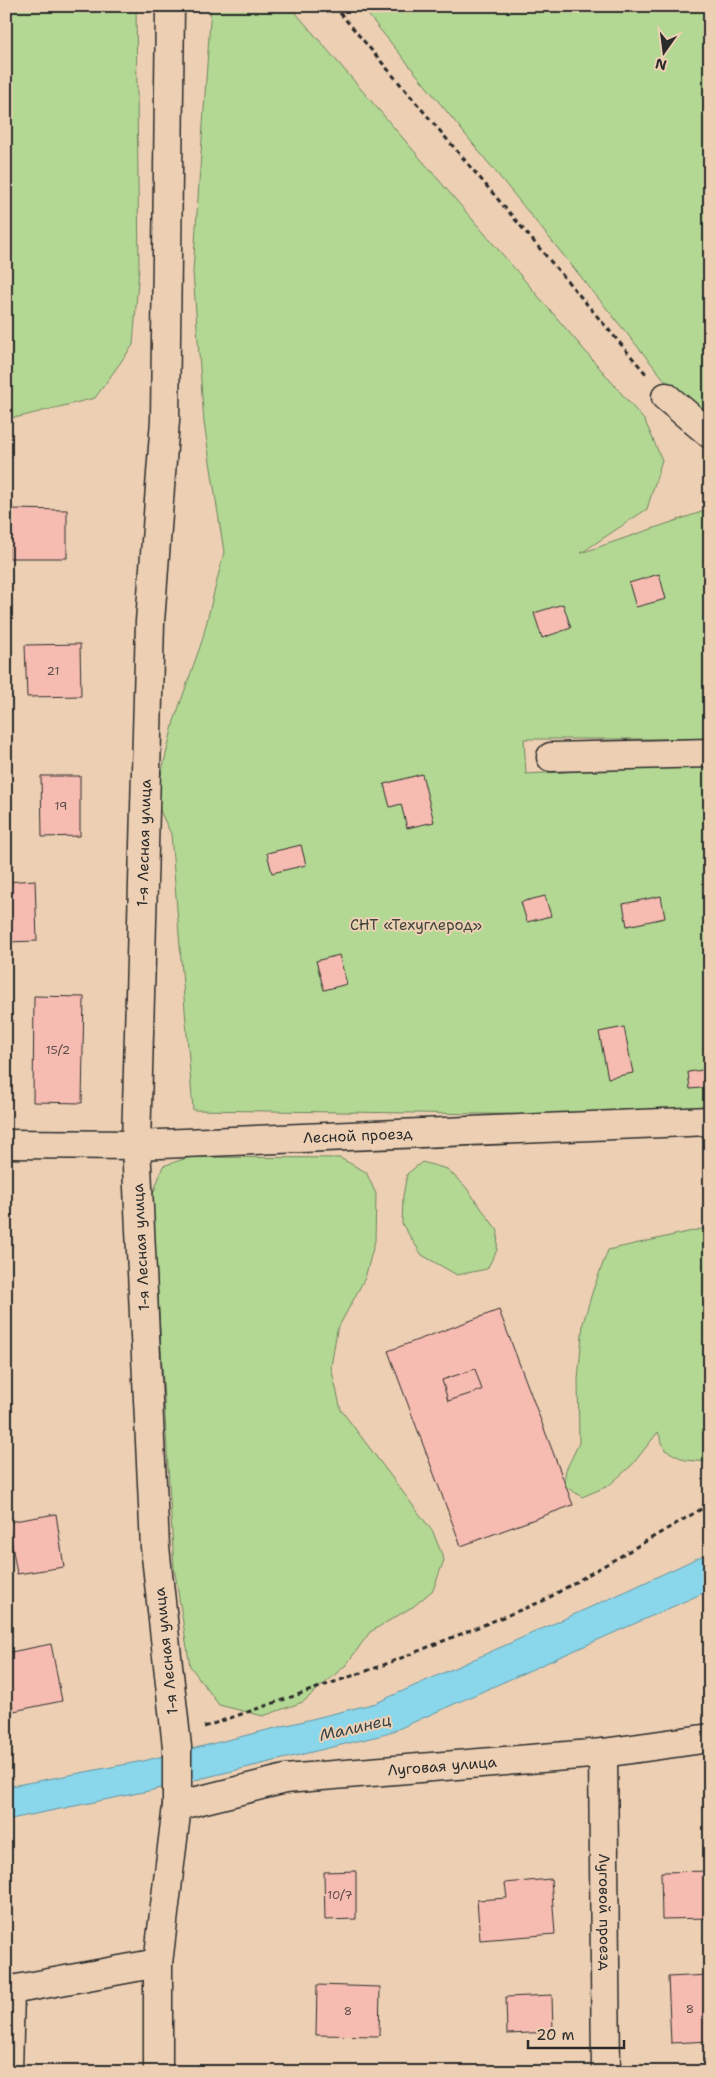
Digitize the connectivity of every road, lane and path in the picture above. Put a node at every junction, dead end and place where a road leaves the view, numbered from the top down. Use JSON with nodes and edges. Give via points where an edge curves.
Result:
{"nodes":[{"id":1,"x":170,"y":6,"type":"edge"},
{"id":2,"x":334,"y":6,"type":"edge"},
{"id":3,"x":666,"y":398,"type":"joint"},
{"id":4,"x":710,"y":434,"type":"edge"},
{"id":5,"x":710,"y":753,"type":"edge"},
{"id":6,"x":551,"y":757,"type":"dead end"},
{"id":7,"x":710,"y":1121,"type":"edge"},
{"id":8,"x":6,"y":1144,"type":"edge"},
{"id":9,"x":136,"y":1145,"type":"junction"},
{"id":10,"x":710,"y":1504,"type":"edge"},
{"id":11,"x":710,"y":1738,"type":"edge"},
{"id":12,"x":176,"y":1742,"type":"junction"},
{"id":13,"x":602,"y":1752,"type":"junction"},
{"id":14,"x":177,"y":1798,"type":"junction"},
{"id":15,"x":158,"y":1963,"type":"junction"},
{"id":16,"x":8,"y":1990,"type":"edge"},
{"id":17,"x":8,"y":2072,"type":"edge"},
{"id":18,"x":158,"y":2072,"type":"edge"},
{"id":19,"x":606,"y":2072,"type":"edge"}],
"edges":[{"from":1,"to":9,"type":"street","name":"1-я Лесная улица","via":[[165,420],[150,622]]},
{"from":2,"to":3,"type":"path"},
{"from":3,"to":4,"type":"street"},
{"from":5,"to":6,"type":"street"},
{"from":7,"to":9,"type":"street","name":"Лесной проезд"},
{"from":8,"to":9,"type":"street","name":"Лесной проезд"},
{"from":9,"to":12,"type":"street","name":"1-я Лесная улица","via":[[155,1547]]},
{"from":10,"to":12,"type":"path","via":[[543,1601],[381,1666]]},
{"from":11,"to":13,"type":"street","name":"Луговая улица"},
{"from":12,"to":14,"type":"street","name":"1-я Лесная улица"},
{"from":13,"to":14,"type":"street","name":"Луговая улица","via":[[285,1779]]},
{"from":13,"to":19,"type":"street","name":"Луговой проезд"},
{"from":14,"to":15,"type":"street","name":"1-я Лесная улица"},
{"from":15,"to":16,"type":"street"},
{"from":15,"to":18,"type":"street","name":"1-я Лесная улица"},
{"from":16,"to":17,"type":"street"}]}
